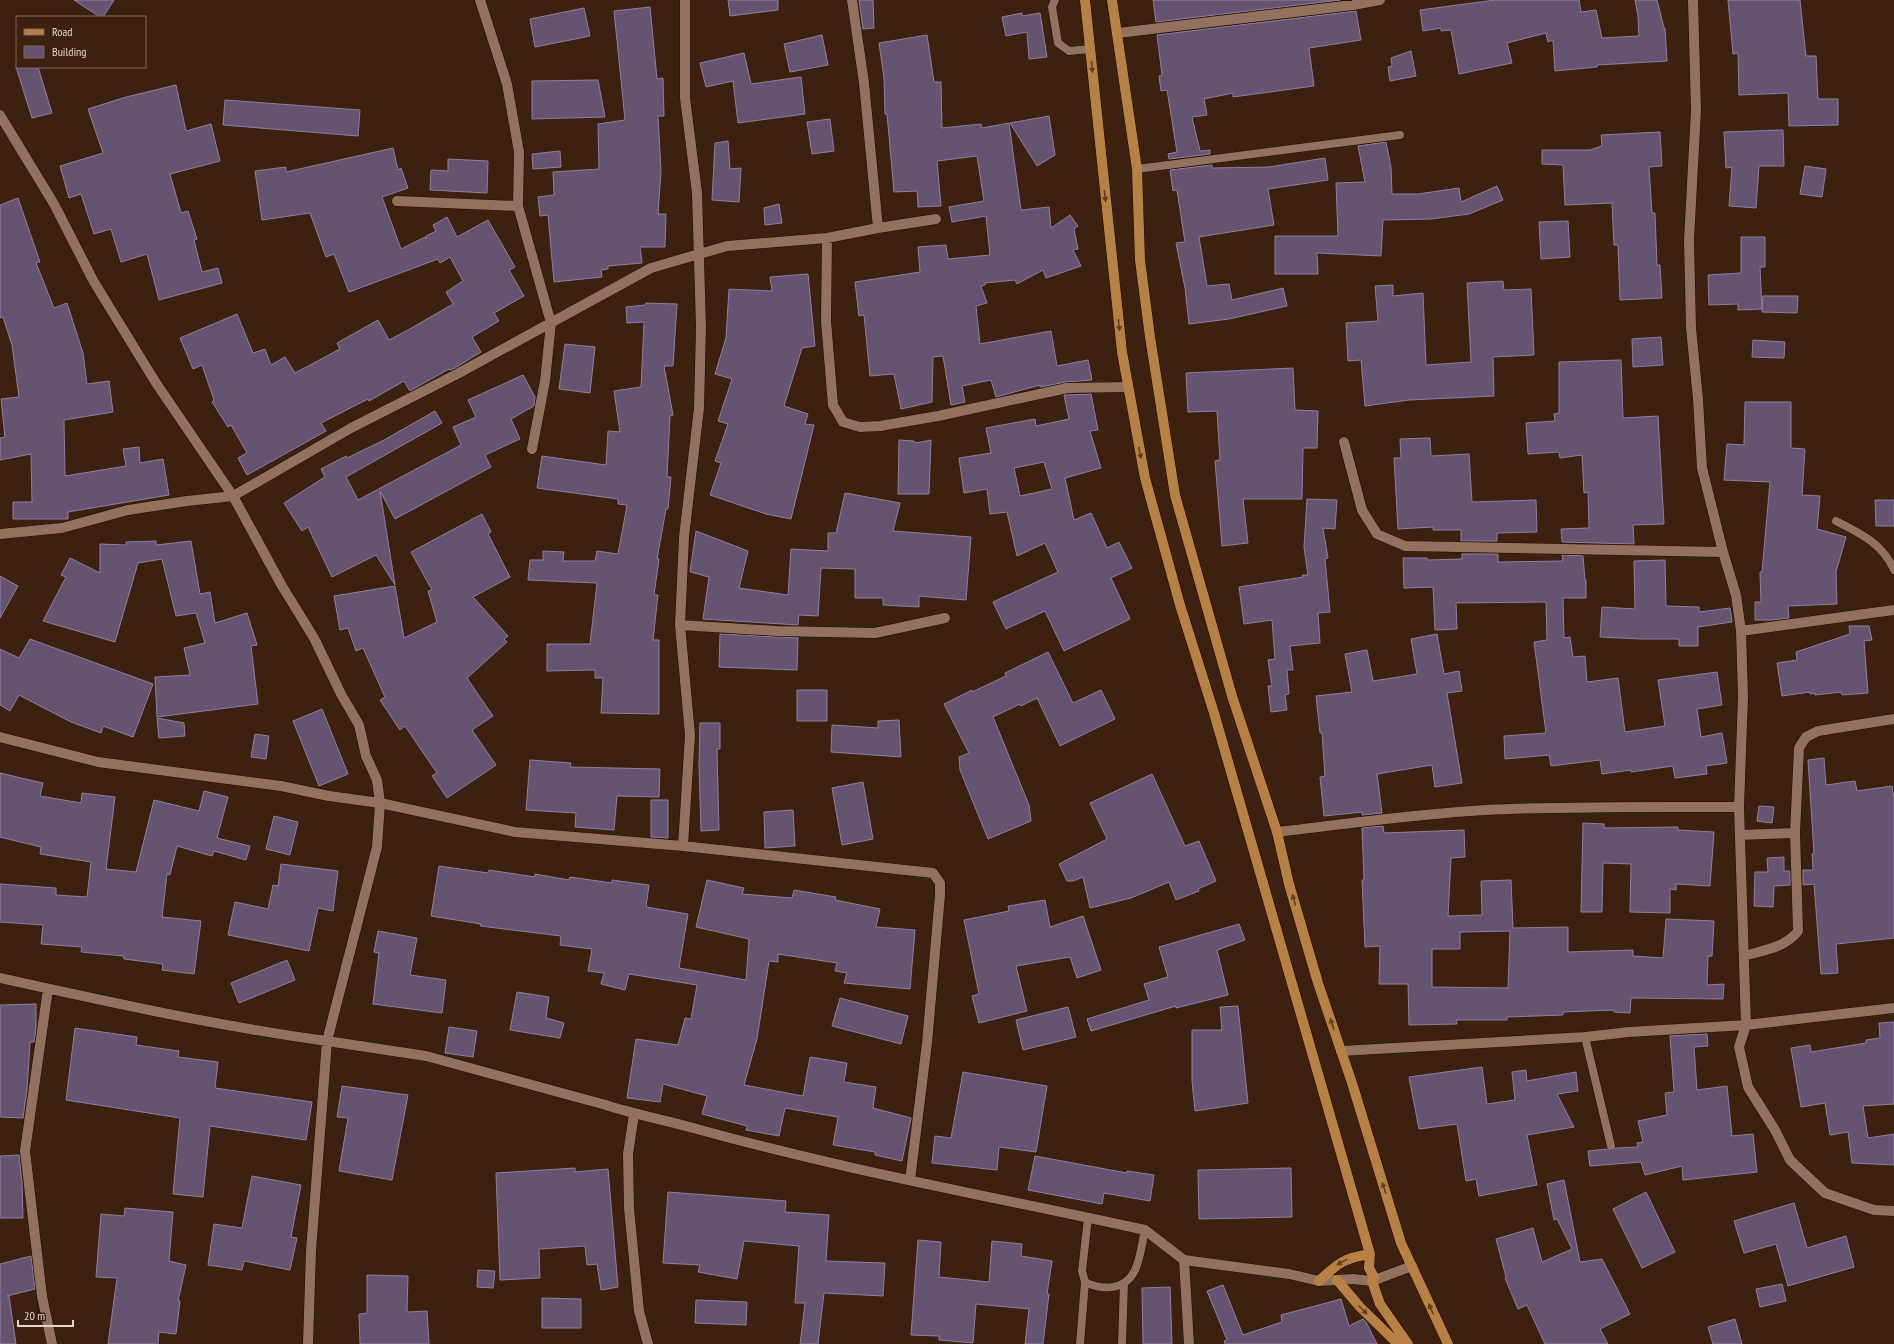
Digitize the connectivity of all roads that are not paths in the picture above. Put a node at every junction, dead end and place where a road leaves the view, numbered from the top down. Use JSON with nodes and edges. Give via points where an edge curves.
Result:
{"nodes":[{"id":1,"x":480,"y":0,"type":"edge"},
{"id":2,"x":685,"y":0,"type":"edge"},
{"id":3,"x":852,"y":0,"type":"edge"},
{"id":4,"x":1055,"y":0,"type":"edge"},
{"id":5,"x":1086,"y":0,"type":"edge"},
{"id":6,"x":1112,"y":0,"type":"edge"},
{"id":7,"x":1380,"y":0,"type":"edge"},
{"id":8,"x":1693,"y":0,"type":"edge"},
{"id":9,"x":1118,"y":33,"type":"junction"},
{"id":10,"x":1090,"y":49,"type":"junction"},
{"id":11,"x":0,"y":115,"type":"edge"},
{"id":12,"x":1400,"y":135,"type":"dead end"},
{"id":13,"x":1137,"y":169,"type":"junction"},
{"id":14,"x":397,"y":200,"type":"dead end"},
{"id":15,"x":518,"y":206,"type":"junction"},
{"id":16,"x":936,"y":219,"type":"dead end"},
{"id":17,"x":878,"y":228,"type":"junction"},
{"id":18,"x":827,"y":238,"type":"junction"},
{"id":19,"x":698,"y":254,"type":"junction"},
{"id":20,"x":551,"y":323,"type":"junction"},
{"id":21,"x":1128,"y":387,"type":"junction"},
{"id":22,"x":1344,"y":442,"type":"dead end"},
{"id":23,"x":532,"y":449,"type":"dead end"},
{"id":24,"x":233,"y":496,"type":"junction"},
{"id":25,"x":1836,"y":521,"type":"dead end"},
{"id":26,"x":0,"y":534,"type":"edge"},
{"id":27,"x":1722,"y":552,"type":"junction"},
{"id":28,"x":1894,"y":570,"type":"edge"},
{"id":29,"x":1894,"y":610,"type":"edge"},
{"id":30,"x":944,"y":618,"type":"dead end"},
{"id":31,"x":680,"y":624,"type":"junction"},
{"id":32,"x":1741,"y":631,"type":"junction"},
{"id":33,"x":1894,"y":719,"type":"edge"},
{"id":34,"x":0,"y":737,"type":"edge"},
{"id":35,"x":380,"y":803,"type":"junction"},
{"id":36,"x":1740,"y":807,"type":"junction"},
{"id":37,"x":1276,"y":832,"type":"junction"},
{"id":38,"x":1795,"y":833,"type":"junction"},
{"id":39,"x":1740,"y":835,"type":"junction"},
{"id":40,"x":683,"y":846,"type":"junction"},
{"id":41,"x":1744,"y":956,"type":"junction"},
{"id":42,"x":0,"y":978,"type":"edge"},
{"id":43,"x":48,"y":989,"type":"junction"},
{"id":44,"x":1894,"y":1008,"type":"edge"},
{"id":45,"x":1746,"y":1025,"type":"junction"},
{"id":46,"x":1585,"y":1037,"type":"junction"},
{"id":47,"x":327,"y":1041,"type":"junction"},
{"id":48,"x":1341,"y":1051,"type":"junction"},
{"id":49,"x":634,"y":1114,"type":"junction"},
{"id":50,"x":1611,"y":1146,"type":"dead end"},
{"id":51,"x":910,"y":1180,"type":"junction"},
{"id":52,"x":1894,"y":1211,"type":"edge"},
{"id":53,"x":1088,"y":1218,"type":"junction"},
{"id":54,"x":1145,"y":1230,"type":"junction"},
{"id":55,"x":1370,"y":1254,"type":"junction"},
{"id":56,"x":1184,"y":1260,"type":"junction"},
{"id":57,"x":1412,"y":1266,"type":"junction"},
{"id":58,"x":1337,"y":1280,"type":"junction"},
{"id":59,"x":1319,"y":1281,"type":"junction"},
{"id":60,"x":1372,"y":1281,"type":"junction"},
{"id":61,"x":1085,"y":1282,"type":"junction"},
{"id":62,"x":1124,"y":1283,"type":"junction"},
{"id":63,"x":52,"y":1344,"type":"edge"},
{"id":64,"x":308,"y":1344,"type":"edge"},
{"id":65,"x":648,"y":1344,"type":"edge"},
{"id":66,"x":1080,"y":1344,"type":"edge"},
{"id":67,"x":1122,"y":1344,"type":"edge"},
{"id":68,"x":1189,"y":1344,"type":"edge"},
{"id":69,"x":1398,"y":1344,"type":"edge"},
{"id":70,"x":1408,"y":1344,"type":"edge"},
{"id":71,"x":1448,"y":1344,"type":"edge"}],
"edges":[{"from":1,"to":15,"type":"street","via":[[507,84],[519,152]]},
{"from":2,"to":19,"type":"street","via":[[685,98],[697,193]]},
{"from":3,"to":17,"type":"street","via":[[864,84]]},
{"from":4,"to":10,"type":"lane","via":[[1052,7],[1058,43],[1069,51]]},
{"from":5,"to":10,"type":"main road"},
{"from":6,"to":9,"type":"main road"},
{"from":7,"to":9,"type":"street"},
{"from":8,"to":27,"type":"street","via":[[1696,110],[1689,240],[1690,328],[1702,468]]},
{"from":9,"to":13,"type":"main road"},
{"from":10,"to":21,"type":"main road","one_way":true,"via":[[1122,352]]},
{"from":11,"to":24,"type":"street","via":[[54,204],[98,288],[156,383]]},
{"from":12,"to":13,"type":"lane"},
{"from":13,"to":37,"type":"main road","via":[[1140,260],[1175,496],[1232,696]]},
{"from":14,"to":15,"type":"street"},
{"from":15,"to":20,"type":"street"},
{"from":16,"to":17,"type":"street"},
{"from":17,"to":18,"type":"street"},
{"from":18,"to":19,"type":"street","via":[[727,246]]},
{"from":18,"to":21,"type":"street","via":[[826,321],[833,405],[843,422],[860,427],[880,426],[1067,388]]},
{"from":19,"to":20,"type":"street","via":[[651,268]]},
{"from":19,"to":31,"type":"street","via":[[701,327],[699,408],[684,537]]},
{"from":20,"to":23,"type":"street","via":[[546,381]]},
{"from":20,"to":24,"type":"street","via":[[351,428]]},
{"from":21,"to":55,"type":"main road","one_way":true,"via":[[1156,522]]},
{"from":22,"to":27,"type":"street","via":[[1362,510],[1377,534],[1405,546]]},
{"from":24,"to":26,"type":"street","via":[[128,510],[62,528]]},
{"from":24,"to":35,"type":"street","via":[[282,586],[314,638],[359,725],[366,756],[377,780]]},
{"from":25,"to":28,"type":"lane","via":[[1875,543],[1888,557]]},
{"from":27,"to":32,"type":"street","via":[[1736,594]]},
{"from":29,"to":32,"type":"street"},
{"from":30,"to":31,"type":"street","via":[[875,633],[777,631]]},
{"from":31,"to":40,"type":"street","via":[[690,735]]},
{"from":32,"to":36,"type":"street","via":[[1743,697]]},
{"from":33,"to":38,"type":"street","via":[[1818,731],[1806,737],[1799,748]]},
{"from":34,"to":35,"type":"street","via":[[98,762],[281,786]]},
{"from":35,"to":40,"type":"street","via":[[515,832]]},
{"from":35,"to":47,"type":"street","via":[[377,847]]},
{"from":36,"to":37,"type":"street","via":[[1484,810]]},
{"from":36,"to":39,"type":"street"},
{"from":48,"to":37,"type":"main road","one_way":true,"via":[[1318,983]]},
{"from":38,"to":39,"type":"street"},
{"from":38,"to":41,"type":"street","via":[[1798,931],[1791,940],[1782,945]]},
{"from":39,"to":41,"type":"street"},
{"from":40,"to":51,"type":"street","via":[[933,873],[940,883],[927,1043]]},
{"from":41,"to":45,"type":"street"},
{"from":42,"to":43,"type":"street"},
{"from":43,"to":47,"type":"street","via":[[255,1031]]},
{"from":43,"to":63,"type":"street","via":[[25,1151],[42,1296]]},
{"from":44,"to":45,"type":"street"},
{"from":45,"to":46,"type":"street"},
{"from":45,"to":52,"type":"street","via":[[1739,1047],[1748,1087],[1790,1160],[1826,1192],[1874,1210]]},
{"from":46,"to":48,"type":"street"},
{"from":46,"to":50,"type":"lane"},
{"from":47,"to":49,"type":"street","via":[[426,1056]]},
{"from":47,"to":64,"type":"street","via":[[311,1251]]},
{"from":57,"to":48,"type":"main road","one_way":true,"via":[[1400,1242]]},
{"from":49,"to":51,"type":"street","via":[[689,1126],[821,1162]]},
{"from":49,"to":65,"type":"street","via":[[628,1154],[628,1208],[639,1311]]},
{"from":51,"to":53,"type":"street"},
{"from":53,"to":54,"type":"street"},
{"from":53,"to":61,"type":"lane","via":[[1082,1271]]},
{"from":54,"to":56,"type":"street"},
{"from":54,"to":62,"type":"lane","via":[[1134,1272]]},
{"from":55,"to":59,"type":"main road","one_way":true,"via":[[1342,1261]]},
{"from":55,"to":60,"type":"main road","via":[[1369,1268],[1374,1277]]},
{"from":56,"to":59,"type":"street","via":[[1288,1274]]},
{"from":56,"to":68,"type":"street"},
{"from":57,"to":60,"type":"street"},
{"from":71,"to":57,"type":"main road","one_way":true},
{"from":58,"to":59,"type":"street"},
{"from":58,"to":60,"type":"street"},
{"from":58,"to":69,"type":"main road","one_way":true},
{"from":60,"to":70,"type":"main road","via":[[1380,1304]]},
{"from":61,"to":62,"type":"lane","via":[[1094,1287],[1110,1288]]},
{"from":61,"to":66,"type":"lane"},
{"from":62,"to":67,"type":"lane"}]}
